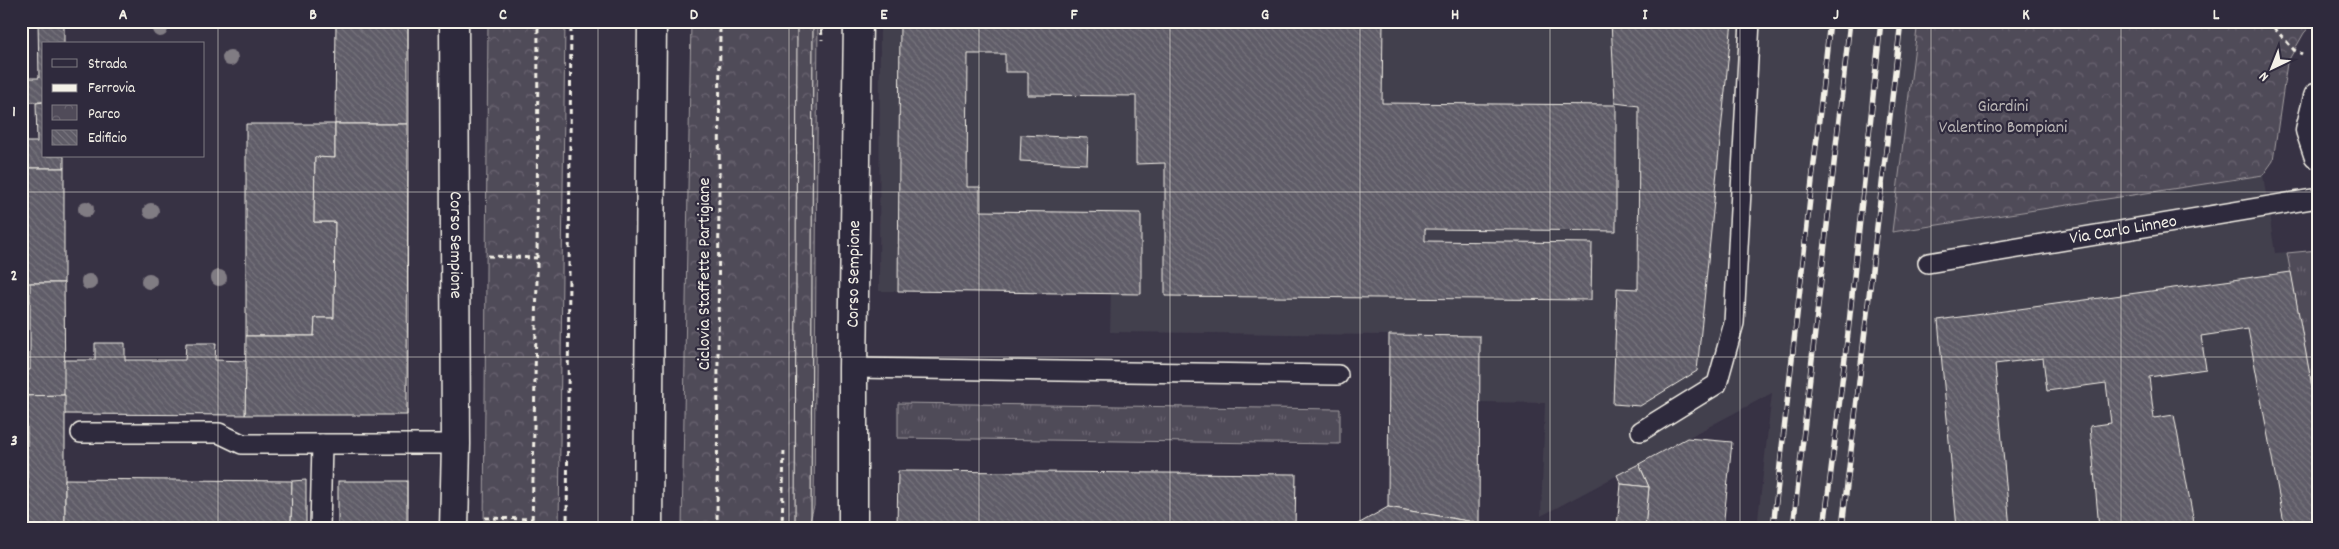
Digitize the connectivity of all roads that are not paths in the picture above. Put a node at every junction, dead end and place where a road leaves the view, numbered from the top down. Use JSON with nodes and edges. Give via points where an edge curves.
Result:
{"nodes":[{"id":1,"x":454,"y":21,"type":"edge"},
{"id":2,"x":652,"y":21,"type":"edge"},
{"id":3,"x":858,"y":21,"type":"edge"},
{"id":4,"x":1750,"y":21,"type":"edge"},
{"id":5,"x":2318,"y":97,"type":"edge"},
{"id":6,"x":2318,"y":154,"type":"edge"},
{"id":7,"x":2318,"y":198,"type":"edge"},
{"id":8,"x":1928,"y":263,"type":"dead end"},
{"id":9,"x":853,"y":368,"type":"junction"},
{"id":10,"x":1338,"y":375,"type":"dead end"},
{"id":11,"x":1641,"y":431,"type":"dead end"},
{"id":12,"x":81,"y":433,"type":"dead end"},
{"id":13,"x":322,"y":444,"type":"junction"},
{"id":14,"x":456,"y":444,"type":"junction"},
{"id":15,"x":466,"y":523,"type":"edge"},
{"id":16,"x":320,"y":528,"type":"edge"},
{"id":17,"x":648,"y":528,"type":"edge"},
{"id":18,"x":853,"y":528,"type":"edge"}],
"edges":[{"from":1,"to":14,"type":"street","name":"Corso Sempione"},
{"from":2,"to":17,"type":"street"},
{"from":3,"to":9,"type":"street","name":"Corso Sempione"},
{"from":4,"to":11,"type":"lane","via":[[1734,323],[1717,384]]},
{"from":5,"to":6,"type":"street","via":[[2310,130]]},
{"from":7,"to":8,"type":"lane","name":"Via Carlo Linneo"},
{"from":9,"to":10,"type":"lane"},
{"from":9,"to":18,"type":"street","name":"Corso Sempione"},
{"from":12,"to":13,"type":"lane","via":[[219,433],[242,444]]},
{"from":13,"to":14,"type":"lane"},
{"from":13,"to":16,"type":"lane"},
{"from":14,"to":15,"type":"street","name":"Corso Sempione"}]}
